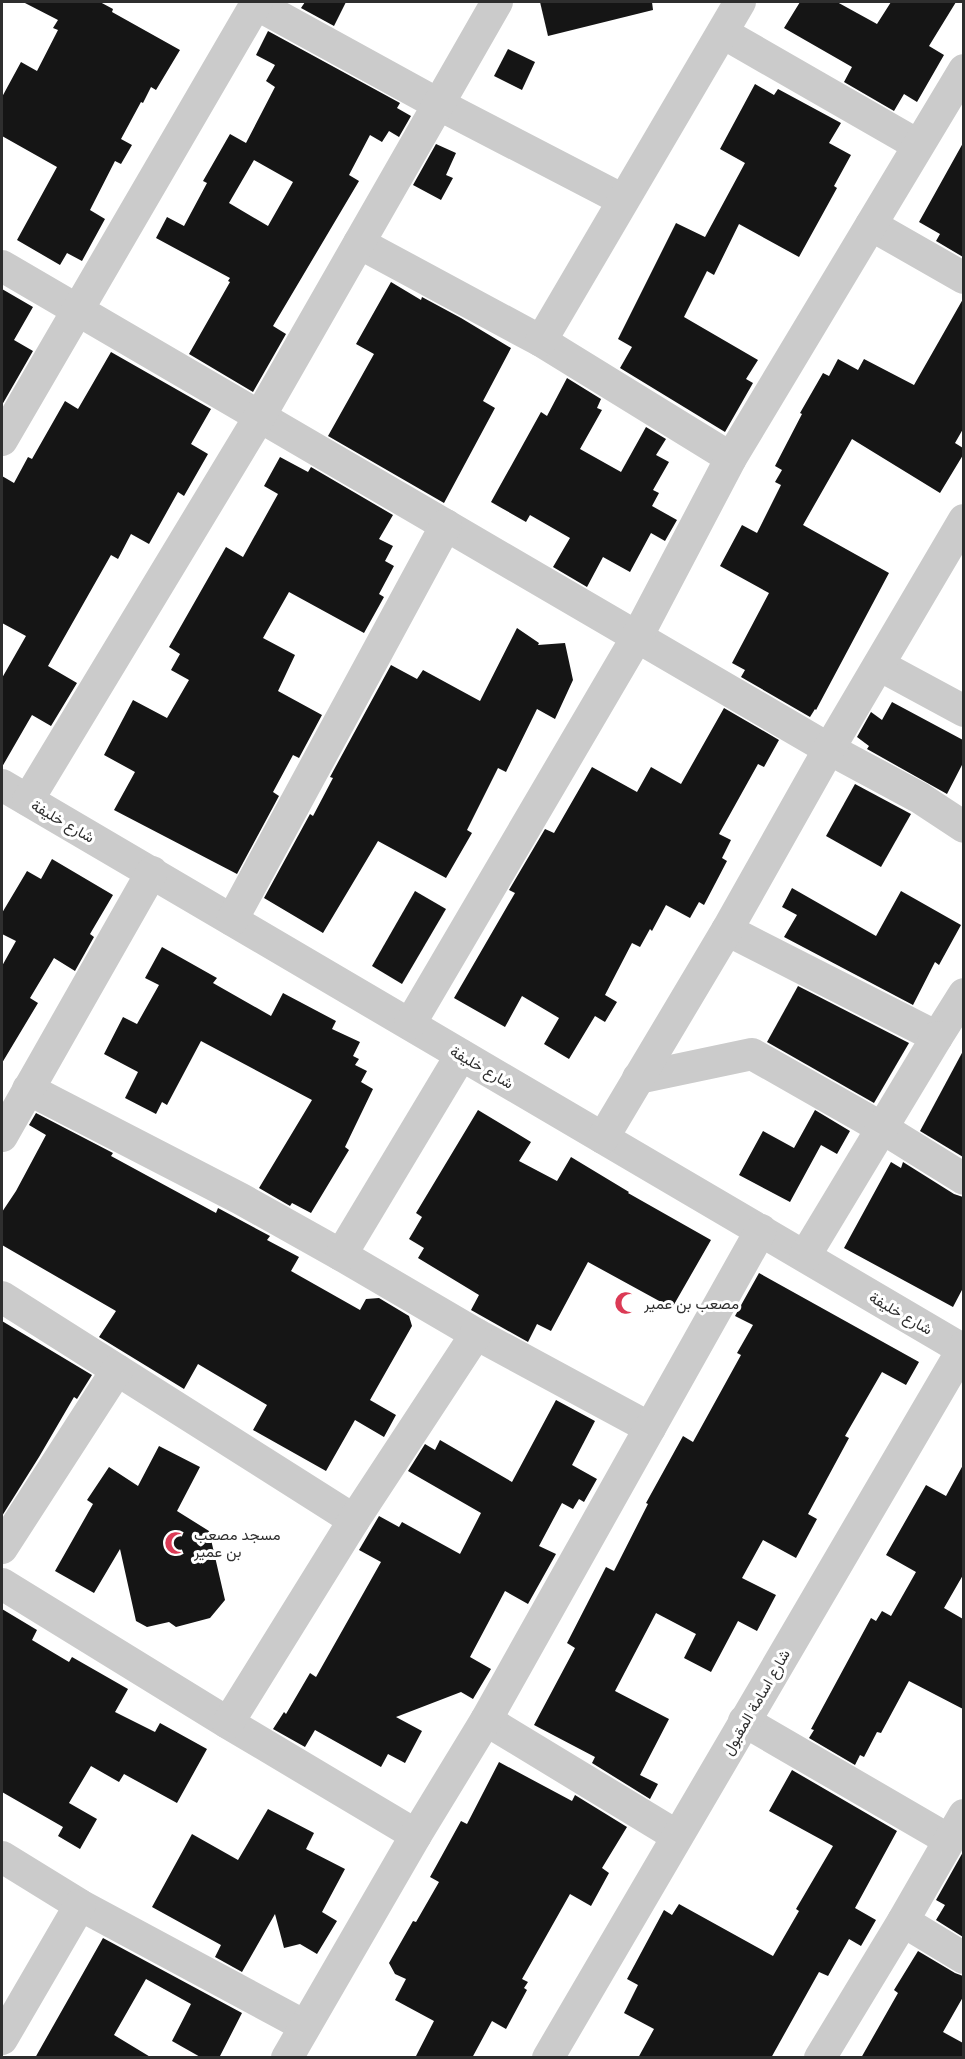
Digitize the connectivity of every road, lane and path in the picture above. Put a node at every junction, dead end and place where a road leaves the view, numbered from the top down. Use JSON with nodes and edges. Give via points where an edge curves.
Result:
{"nodes":[{"id":1,"x":497,"y":2,"type":"edge"},
{"id":2,"x":740,"y":2,"type":"edge"},
{"id":3,"x":257,"y":3,"type":"edge"},
{"id":4,"x":723,"y":33,"type":"junction"},
{"id":5,"x":963,"y":70,"type":"edge"},
{"id":6,"x":438,"y":104,"type":"junction"},
{"id":7,"x":918,"y":145,"type":"junction"},
{"id":8,"x":622,"y":200,"type":"junction"},
{"id":9,"x":871,"y":225,"type":"junction"},
{"id":10,"x":359,"y":243,"type":"junction"},
{"id":11,"x":2,"y":266,"type":"edge"},
{"id":12,"x":963,"y":279,"type":"edge"},
{"id":13,"x":77,"y":310,"type":"junction"},
{"id":14,"x":541,"y":341,"type":"junction"},
{"id":15,"x":260,"y":416,"type":"junction"},
{"id":16,"x":2,"y":440,"type":"edge"},
{"id":17,"x":731,"y":459,"type":"junction"},
{"id":18,"x":446,"y":525,"type":"junction"},
{"id":19,"x":960,"y":534,"type":"edge"},
{"id":20,"x":637,"y":637,"type":"junction"},
{"id":21,"x":879,"y":665,"type":"junction"},
{"id":22,"x":963,"y":711,"type":"edge"},
{"id":23,"x":830,"y":749,"type":"junction"},
{"id":24,"x":2,"y":784,"type":"edge"},
{"id":25,"x":28,"y":800,"type":"junction"},
{"id":26,"x":963,"y":827,"type":"edge"},
{"id":27,"x":152,"y":872,"type":"junction"},
{"id":28,"x":232,"y":920,"type":"junction"},
{"id":29,"x":727,"y":930,"type":"junction"},
{"id":30,"x":963,"y":994,"type":"edge"},
{"id":31,"x":411,"y":1024,"type":"junction"},
{"id":32,"x":937,"y":1037,"type":"junction"},
{"id":33,"x":461,"y":1055,"type":"junction"},
{"id":34,"x":638,"y":1078,"type":"junction"},
{"id":35,"x":28,"y":1089,"type":"junction"},
{"id":36,"x":882,"y":1128,"type":"junction"},
{"id":37,"x":2,"y":1136,"type":"edge"},
{"id":38,"x":603,"y":1138,"type":"junction"},
{"id":39,"x":963,"y":1179,"type":"edge"},
{"id":40,"x":760,"y":1230,"type":"junction"},
{"id":41,"x":341,"y":1255,"type":"junction"},
{"id":42,"x":805,"y":1256,"type":"junction"},
{"id":43,"x":2,"y":1297,"type":"edge"},
{"id":44,"x":476,"y":1335,"type":"junction"},
{"id":45,"x":963,"y":1348,"type":"edge"},
{"id":46,"x":117,"y":1370,"type":"junction"},
{"id":47,"x":650,"y":1428,"type":"junction"},
{"id":48,"x":354,"y":1520,"type":"junction"},
{"id":49,"x":2,"y":1548,"type":"edge"},
{"id":50,"x":2,"y":1584,"type":"edge"},
{"id":51,"x":486,"y":1720,"type":"junction"},
{"id":52,"x":744,"y":1721,"type":"junction"},
{"id":53,"x":228,"y":1723,"type":"junction"},
{"id":54,"x":956,"y":1827,"type":"edge"},
{"id":55,"x":416,"y":1835,"type":"junction"},
{"id":56,"x":677,"y":1836,"type":"junction"},
{"id":57,"x":2,"y":1857,"type":"edge"},
{"id":58,"x":80,"y":1905,"type":"junction"},
{"id":59,"x":903,"y":1921,"type":"junction"},
{"id":60,"x":963,"y":1959,"type":"edge"},
{"id":61,"x":305,"y":2026,"type":"junction"},
{"id":62,"x":2,"y":2039,"type":"edge"},
{"id":63,"x":287,"y":2058,"type":"edge"},
{"id":64,"x":548,"y":2058,"type":"edge"},
{"id":65,"x":820,"y":2058,"type":"edge"}],
"edges":[{"from":1,"to":6,"type":"street"},
{"from":2,"to":4,"type":"street"},
{"from":3,"to":6,"type":"street"},
{"from":3,"to":13,"type":"street"},
{"from":4,"to":7,"type":"street"},
{"from":4,"to":8,"type":"street"},
{"from":5,"to":7,"type":"street"},
{"from":6,"to":8,"type":"street"},
{"from":6,"to":10,"type":"street"},
{"from":7,"to":9,"type":"street"},
{"from":8,"to":14,"type":"street"},
{"from":9,"to":12,"type":"street"},
{"from":9,"to":17,"type":"street"},
{"from":10,"to":14,"type":"street"},
{"from":10,"to":15,"type":"street"},
{"from":11,"to":13,"type":"street"},
{"from":13,"to":15,"type":"street"},
{"from":13,"to":16,"type":"street"},
{"from":14,"to":17,"type":"street"},
{"from":15,"to":18,"type":"street"},
{"from":15,"to":25,"type":"street"},
{"from":17,"to":20,"type":"street"},
{"from":18,"to":20,"type":"street"},
{"from":18,"to":28,"type":"street"},
{"from":19,"to":21,"type":"street"},
{"from":20,"to":23,"type":"street"},
{"from":20,"to":31,"type":"street"},
{"from":21,"to":22,"type":"street"},
{"from":21,"to":23,"type":"street"},
{"from":23,"to":26,"type":"street","via":[[920,798]]},
{"from":23,"to":29,"type":"street"},
{"from":24,"to":25,"type":"street","name":"شارع خليفة"},
{"from":25,"to":27,"type":"street","name":"شارع خليفة"},
{"from":27,"to":28,"type":"street","name":"شارع خليفة"},
{"from":27,"to":35,"type":"street"},
{"from":28,"to":31,"type":"street","name":"شارع خليفة"},
{"from":29,"to":32,"type":"street"},
{"from":29,"to":34,"type":"street"},
{"from":30,"to":32,"type":"street"},
{"from":31,"to":33,"type":"street","name":"شارع خليفة"},
{"from":32,"to":36,"type":"street"},
{"from":33,"to":38,"type":"street","name":"شارع خليفة"},
{"from":33,"to":41,"type":"street"},
{"from":34,"to":36,"type":"street","via":[[752,1054]]},
{"from":34,"to":38,"type":"street"},
{"from":35,"to":37,"type":"street"},
{"from":35,"to":41,"type":"street"},
{"from":36,"to":39,"type":"street"},
{"from":36,"to":42,"type":"street"},
{"from":38,"to":40,"type":"street","name":"شارع خليفة"},
{"from":40,"to":42,"type":"street","name":"شارع خليفة"},
{"from":40,"to":47,"type":"street"},
{"from":41,"to":44,"type":"street"},
{"from":42,"to":45,"type":"street","name":"شارع خليفة"},
{"from":43,"to":46,"type":"street"},
{"from":44,"to":47,"type":"street"},
{"from":44,"to":48,"type":"street"},
{"from":45,"to":52,"type":"street","name":"شارع اسامة المقبول"},
{"from":46,"to":48,"type":"street"},
{"from":46,"to":49,"type":"street"},
{"from":47,"to":51,"type":"street"},
{"from":48,"to":53,"type":"street"},
{"from":50,"to":53,"type":"street"},
{"from":51,"to":55,"type":"street"},
{"from":51,"to":56,"type":"street"},
{"from":52,"to":54,"type":"street"},
{"from":52,"to":56,"type":"street","name":"شارع اسامة المقبول"},
{"from":53,"to":55,"type":"street"},
{"from":54,"to":59,"type":"street"},
{"from":55,"to":61,"type":"street"},
{"from":56,"to":64,"type":"street","name":"شارع اسامة المقبول"},
{"from":57,"to":58,"type":"street"},
{"from":58,"to":61,"type":"street"},
{"from":58,"to":62,"type":"street"},
{"from":59,"to":60,"type":"street"},
{"from":59,"to":65,"type":"street"},
{"from":61,"to":63,"type":"street"}]}
